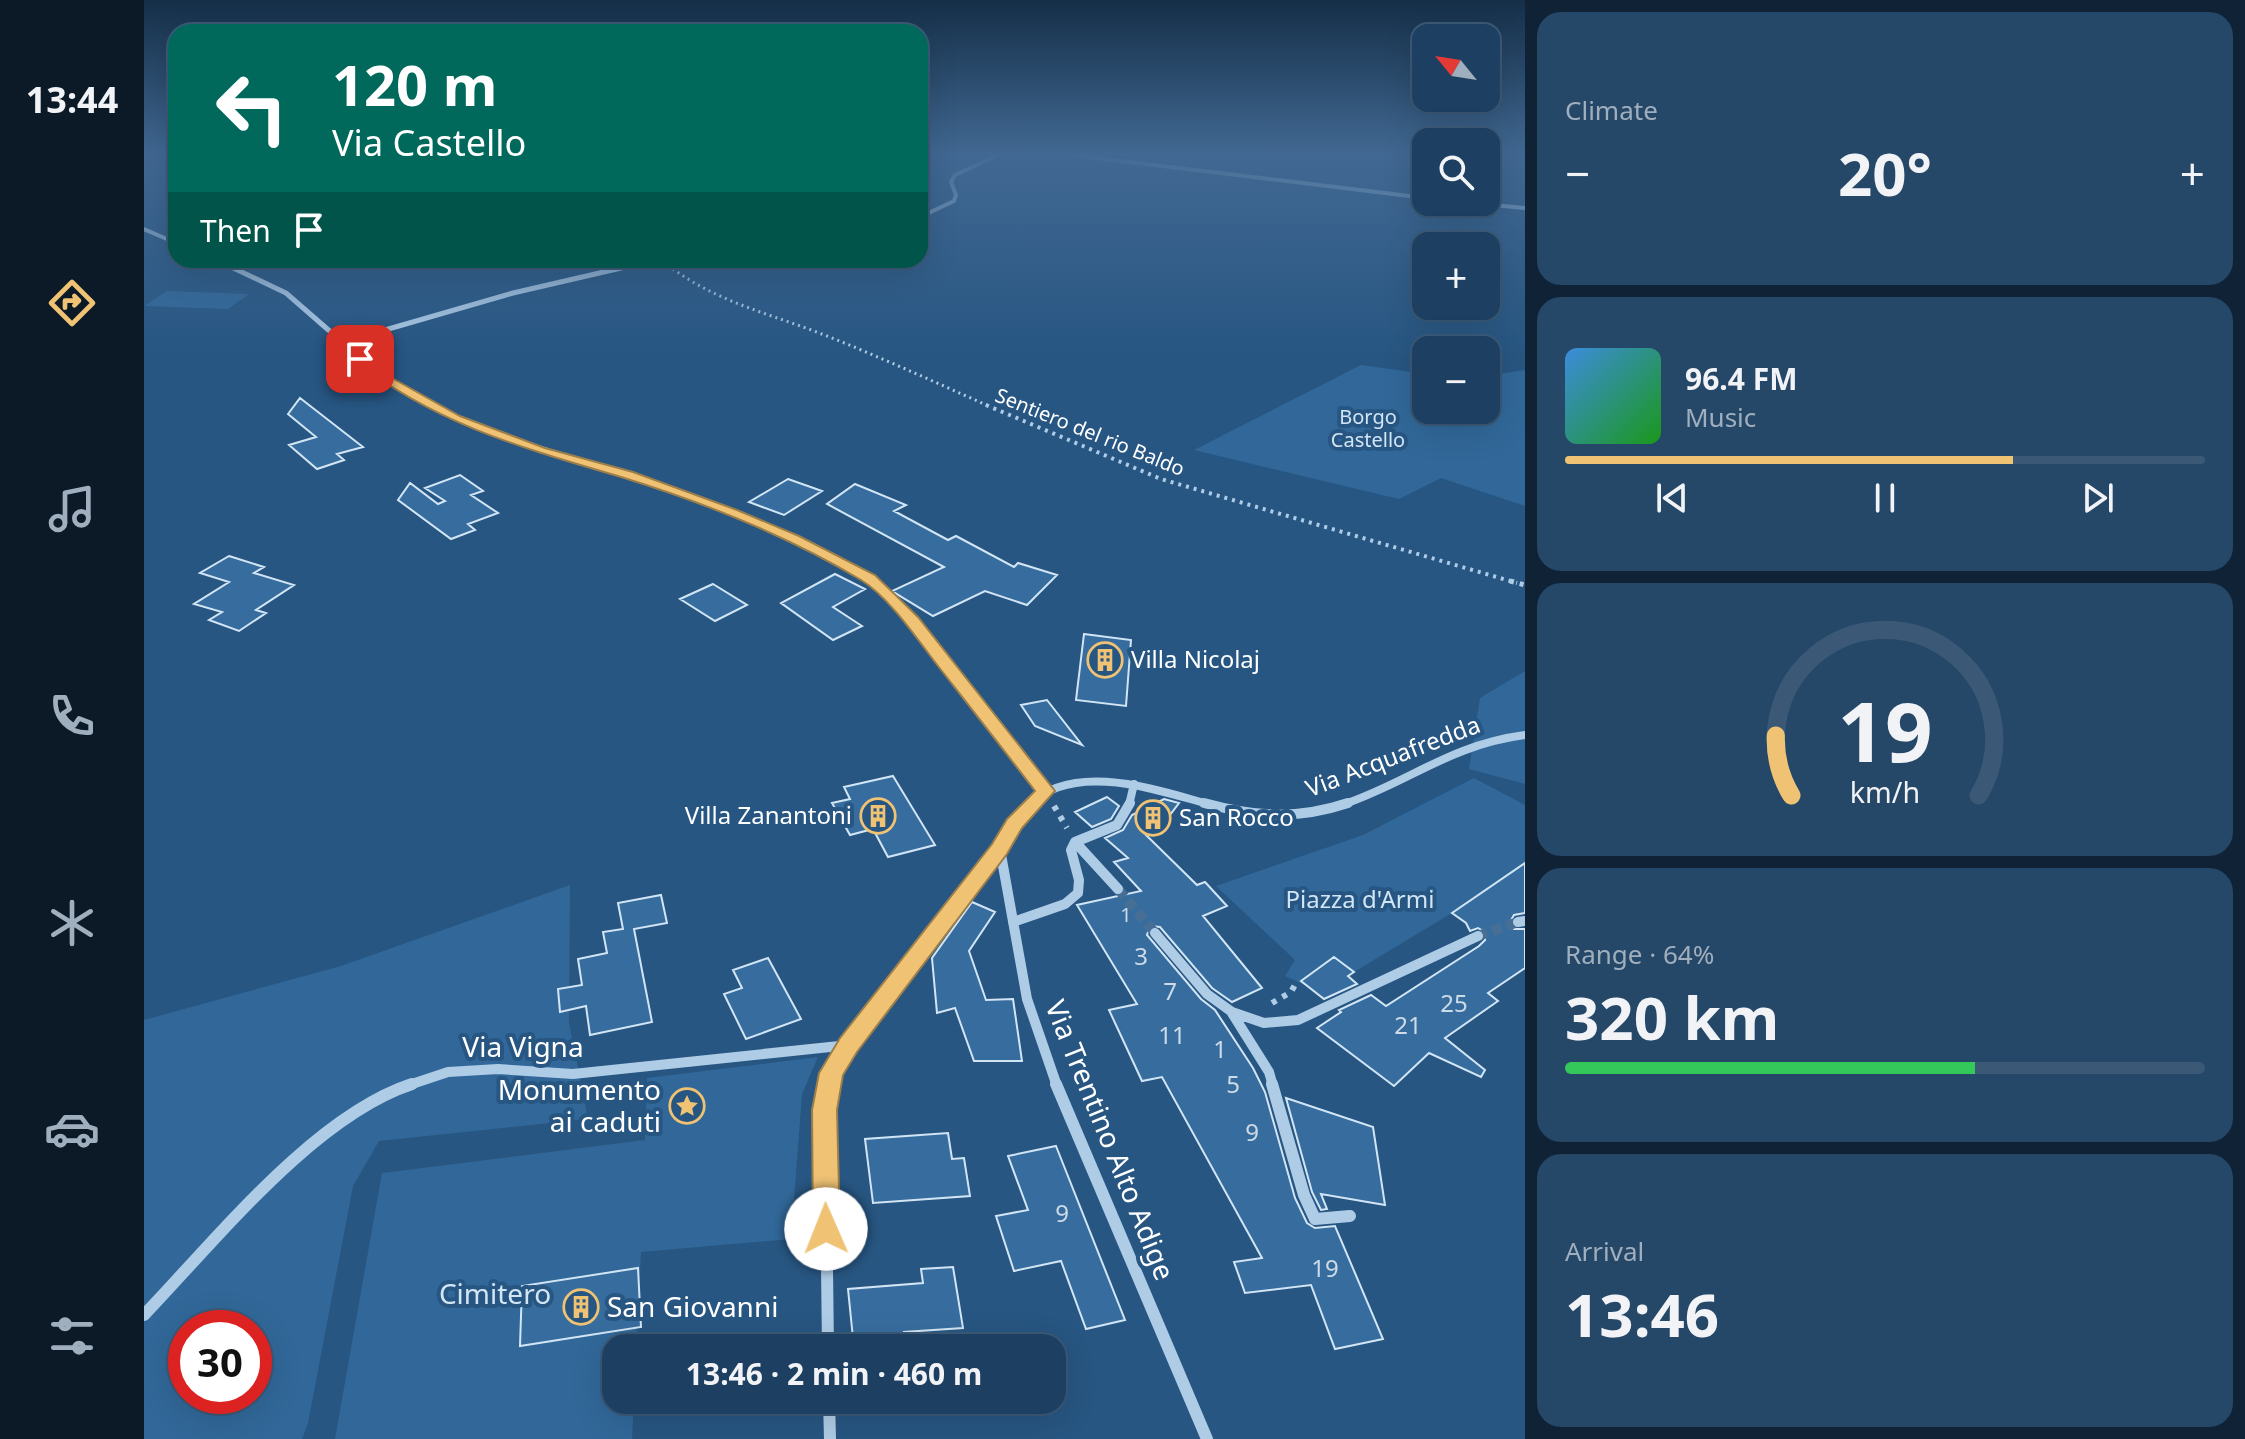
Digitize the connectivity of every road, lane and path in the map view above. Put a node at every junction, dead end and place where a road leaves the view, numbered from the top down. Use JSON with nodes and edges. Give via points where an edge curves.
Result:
{"nodes":[{"id":1,"x":144,"y":229,"type":"edge"},
{"id":2,"x":168,"y":240,"type":"edge"},
{"id":3,"x":233,"y":268,"type":"edge"},
{"id":4,"x":621,"y":268,"type":"edge"},
{"id":5,"x":673,"y":268,"type":"edge"},
{"id":6,"x":340,"y":343,"type":"junction"},
{"id":7,"x":1525,"y":585,"type":"edge"},
{"id":8,"x":1525,"y":735,"type":"edge"},
{"id":9,"x":1134,"y":784,"type":"junction"},
{"id":10,"x":1046,"y":791,"type":"junction"},
{"id":11,"x":1075,"y":842,"type":"junction"},
{"id":12,"x":1000,"y":849,"type":"junction"},
{"id":13,"x":1118,"y":889,"type":"tunnel mouth"},
{"id":14,"x":1013,"y":922,"type":"junction"},
{"id":15,"x":1155,"y":933,"type":"tunnel mouth"},
{"id":16,"x":1478,"y":936,"type":"tunnel mouth"},
{"id":17,"x":1232,"y":1012,"type":"junction"},
{"id":18,"x":849,"y":1045,"type":"junction"},
{"id":19,"x":1350,"y":1216,"type":"dead end"},
{"id":20,"x":144,"y":1315,"type":"edge"},
{"id":21,"x":828,"y":1334,"type":"edge"},
{"id":22,"x":829,"y":1414,"type":"edge"},
{"id":23,"x":830,"y":1439,"type":"edge"},
{"id":24,"x":1207,"y":1439,"type":"edge"}],
"edges":[{"from":1,"to":2,"type":"street"},
{"from":3,"to":6,"type":"street","via":[[286,293]]},
{"from":4,"to":6,"type":"street"},
{"from":5,"to":7,"type":"path","name":"Sentiero del rio Baldo","via":[[726,300],[816,332],[1161,479]]},
{"from":6,"to":10,"type":"street","via":[[387,381],[456,419],[732,513],[869,578],[912,620]]},
{"from":8,"to":9,"type":"street","name":"Via Acquafredda","via":[[1455,749],[1396,782],[1318,811],[1284,817]]},
{"from":9,"to":10,"type":"street","name":"Via Acquafredda","via":[[1092,780]]},
{"from":9,"to":11,"type":"street","via":[[1132,808],[1120,825]]},
{"from":10,"to":11,"type":"path"},
{"from":10,"to":12,"type":"street","via":[[1014,824]]},
{"from":11,"to":13,"type":"street"},
{"from":11,"to":14,"type":"street","via":[[1071,850],[1078,893],[1065,904]]},
{"from":12,"to":14,"type":"street","name":"Via Trentino Alto Adige"},
{"from":12,"to":18,"type":"street"},
{"from":14,"to":24,"type":"street","name":"Via Trentino Alto Adige","via":[[1027,999],[1057,1087]]},
{"from":15,"to":17,"type":"street","via":[[1207,994]]},
{"from":16,"to":17,"type":"street","via":[[1298,1020],[1264,1023]]},
{"from":17,"to":19,"type":"street","via":[[1269,1072],[1315,1219]]},
{"from":18,"to":20,"type":"street","name":"Via Vigna","via":[[573,1074],[448,1072],[402,1087],[347,1118],[295,1157]]},
{"from":18,"to":21,"type":"street","via":[[831,1073],[825,1110]]},
{"from":22,"to":23,"type":"street"}]}
